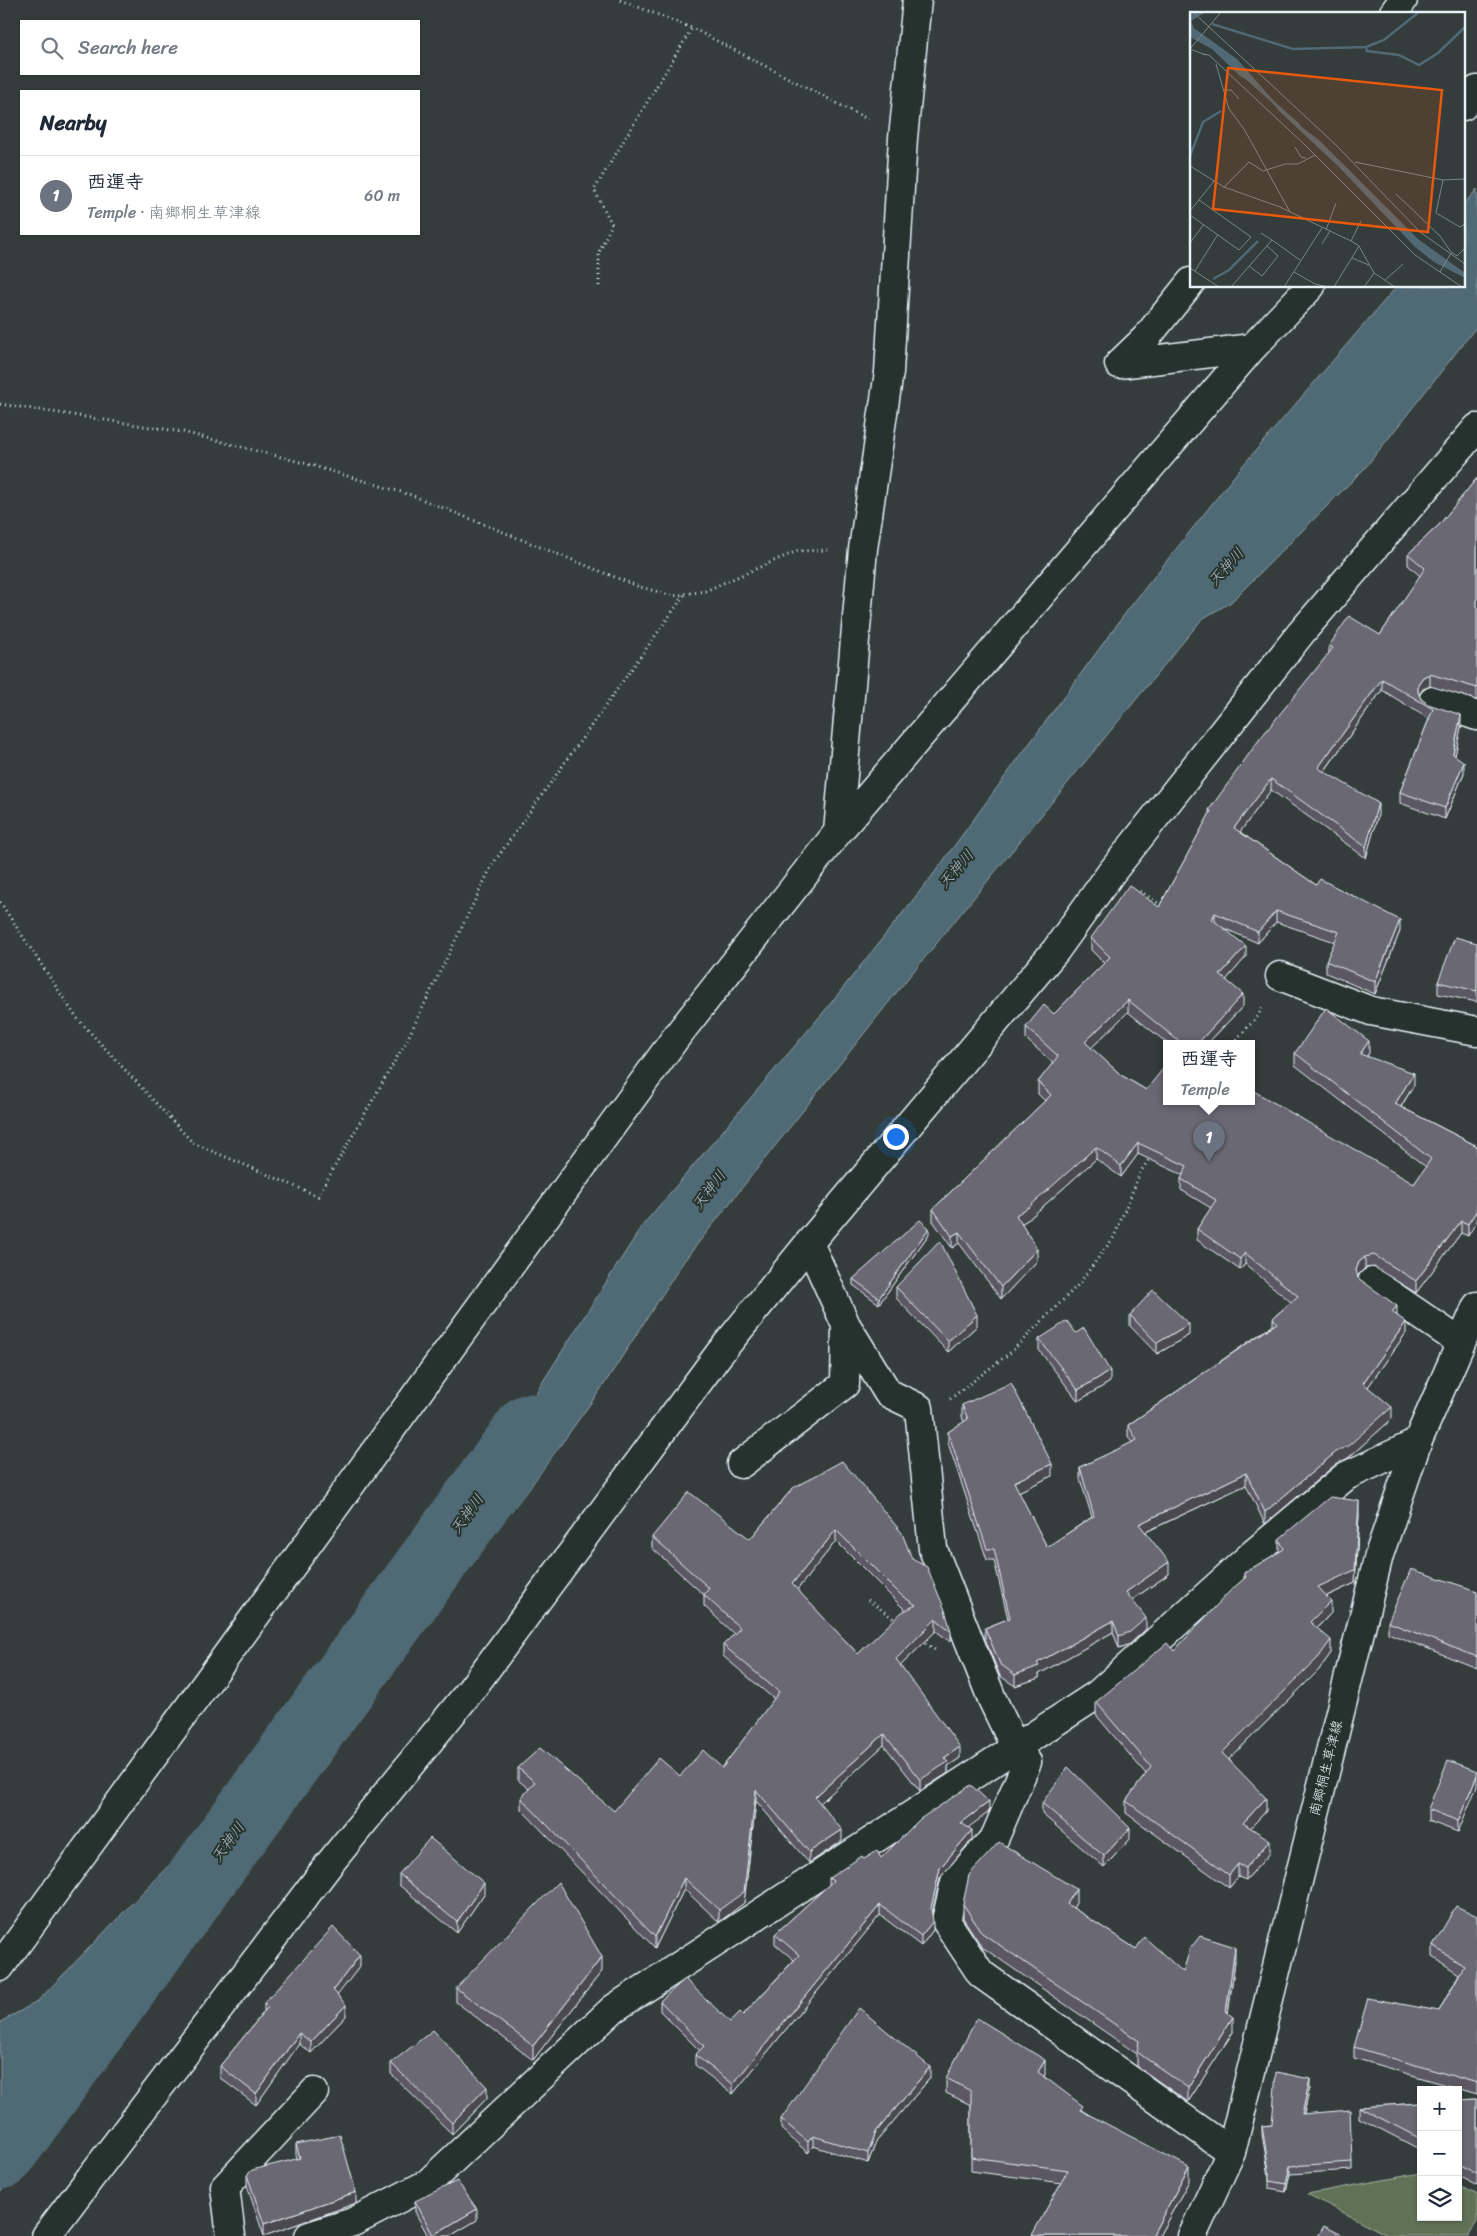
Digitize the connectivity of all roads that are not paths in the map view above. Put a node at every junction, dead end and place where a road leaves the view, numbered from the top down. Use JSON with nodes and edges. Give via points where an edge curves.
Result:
{"nodes":[{"id":1,"x":917,"y":0,"type":"edge"},
{"id":2,"x":1403,"y":0,"type":"edge"},
{"id":3,"x":1394,"y":12,"type":"edge"},
{"id":4,"x":1477,"y":90,"type":"edge"},
{"id":5,"x":1464,"y":105,"type":"edge"},
{"id":6,"x":1190,"y":283,"type":"edge"},
{"id":7,"x":1301,"y":292,"type":"edge"},
{"id":8,"x":1252,"y":348,"type":"junction"},
{"id":9,"x":1477,"y":428,"type":"edge"},
{"id":10,"x":1433,"y":701,"type":"dead end"},
{"id":11,"x":1477,"y":716,"type":"edge"},
{"id":12,"x":838,"y":832,"type":"junction"},
{"id":13,"x":1280,"y":976,"type":"road end"},
{"id":14,"x":1477,"y":1031,"type":"edge"},
{"id":15,"x":809,"y":1243,"type":"junction"},
{"id":16,"x":1372,"y":1282,"type":"dead end"},
{"id":17,"x":1477,"y":1306,"type":"edge"},
{"id":18,"x":846,"y":1325,"type":"junction"},
{"id":19,"x":1460,"y":1342,"type":"junction"},
{"id":20,"x":1417,"y":1443,"type":"junction"},
{"id":21,"x":741,"y":1464,"type":"dead end"},
{"id":22,"x":1015,"y":1747,"type":"junction"},
{"id":23,"x":0,"y":1967,"type":"edge"},
{"id":24,"x":314,"y":2092,"type":"dead end"},
{"id":25,"x":1230,"y":2152,"type":"junction"},
{"id":26,"x":46,"y":2236,"type":"edge"},
{"id":27,"x":231,"y":2236,"type":"edge"},
{"id":28,"x":310,"y":2236,"type":"edge"},
{"id":29,"x":1192,"y":2236,"type":"edge"}],
"edges":[{"from":1,"to":12,"type":"street","via":[[904,138],[889,372],[863,549]]},
{"from":2,"to":3,"type":"street"},
{"from":4,"to":5,"type":"street"},
{"from":6,"to":8,"type":"street","via":[[1146,338],[1119,364]]},
{"from":7,"to":8,"type":"street"},
{"from":8,"to":12,"type":"street"},
{"from":9,"to":15,"type":"street","via":[[1301,633],[1111,873],[1056,950]]},
{"from":10,"to":11,"type":"street"},
{"from":12,"to":23,"type":"street","via":[[677,1036]]},
{"from":13,"to":14,"type":"street","via":[[1371,1010]]},
{"from":15,"to":18,"type":"street"},
{"from":15,"to":26,"type":"street","via":[[719,1354],[470,1691],[330,1863]]},
{"from":16,"to":19,"type":"street"},
{"from":17,"to":19,"type":"street","name":"南郷桐生草津線"},
{"from":18,"to":21,"type":"street","via":[[845,1384]]},
{"from":18,"to":22,"type":"street","via":[[888,1393],[919,1408],[933,1549],[992,1699]]},
{"from":19,"to":20,"type":"street","name":"南郷桐生草津線"},
{"from":20,"to":22,"type":"street","via":[[1346,1476],[1254,1553],[1098,1694]]},
{"from":20,"to":25,"type":"street","name":"南郷桐生草津線","via":[[1379,1555]]},
{"from":22,"to":25,"type":"street","via":[[1027,1762],[995,1837],[955,1882],[946,1921],[981,1974]]},
{"from":22,"to":28,"type":"street","via":[[613,2009],[427,2184],[353,2222]]},
{"from":24,"to":27,"type":"street","via":[[225,2187]]},
{"from":25,"to":29,"type":"street","name":"南郷桐生草津線"}]}
